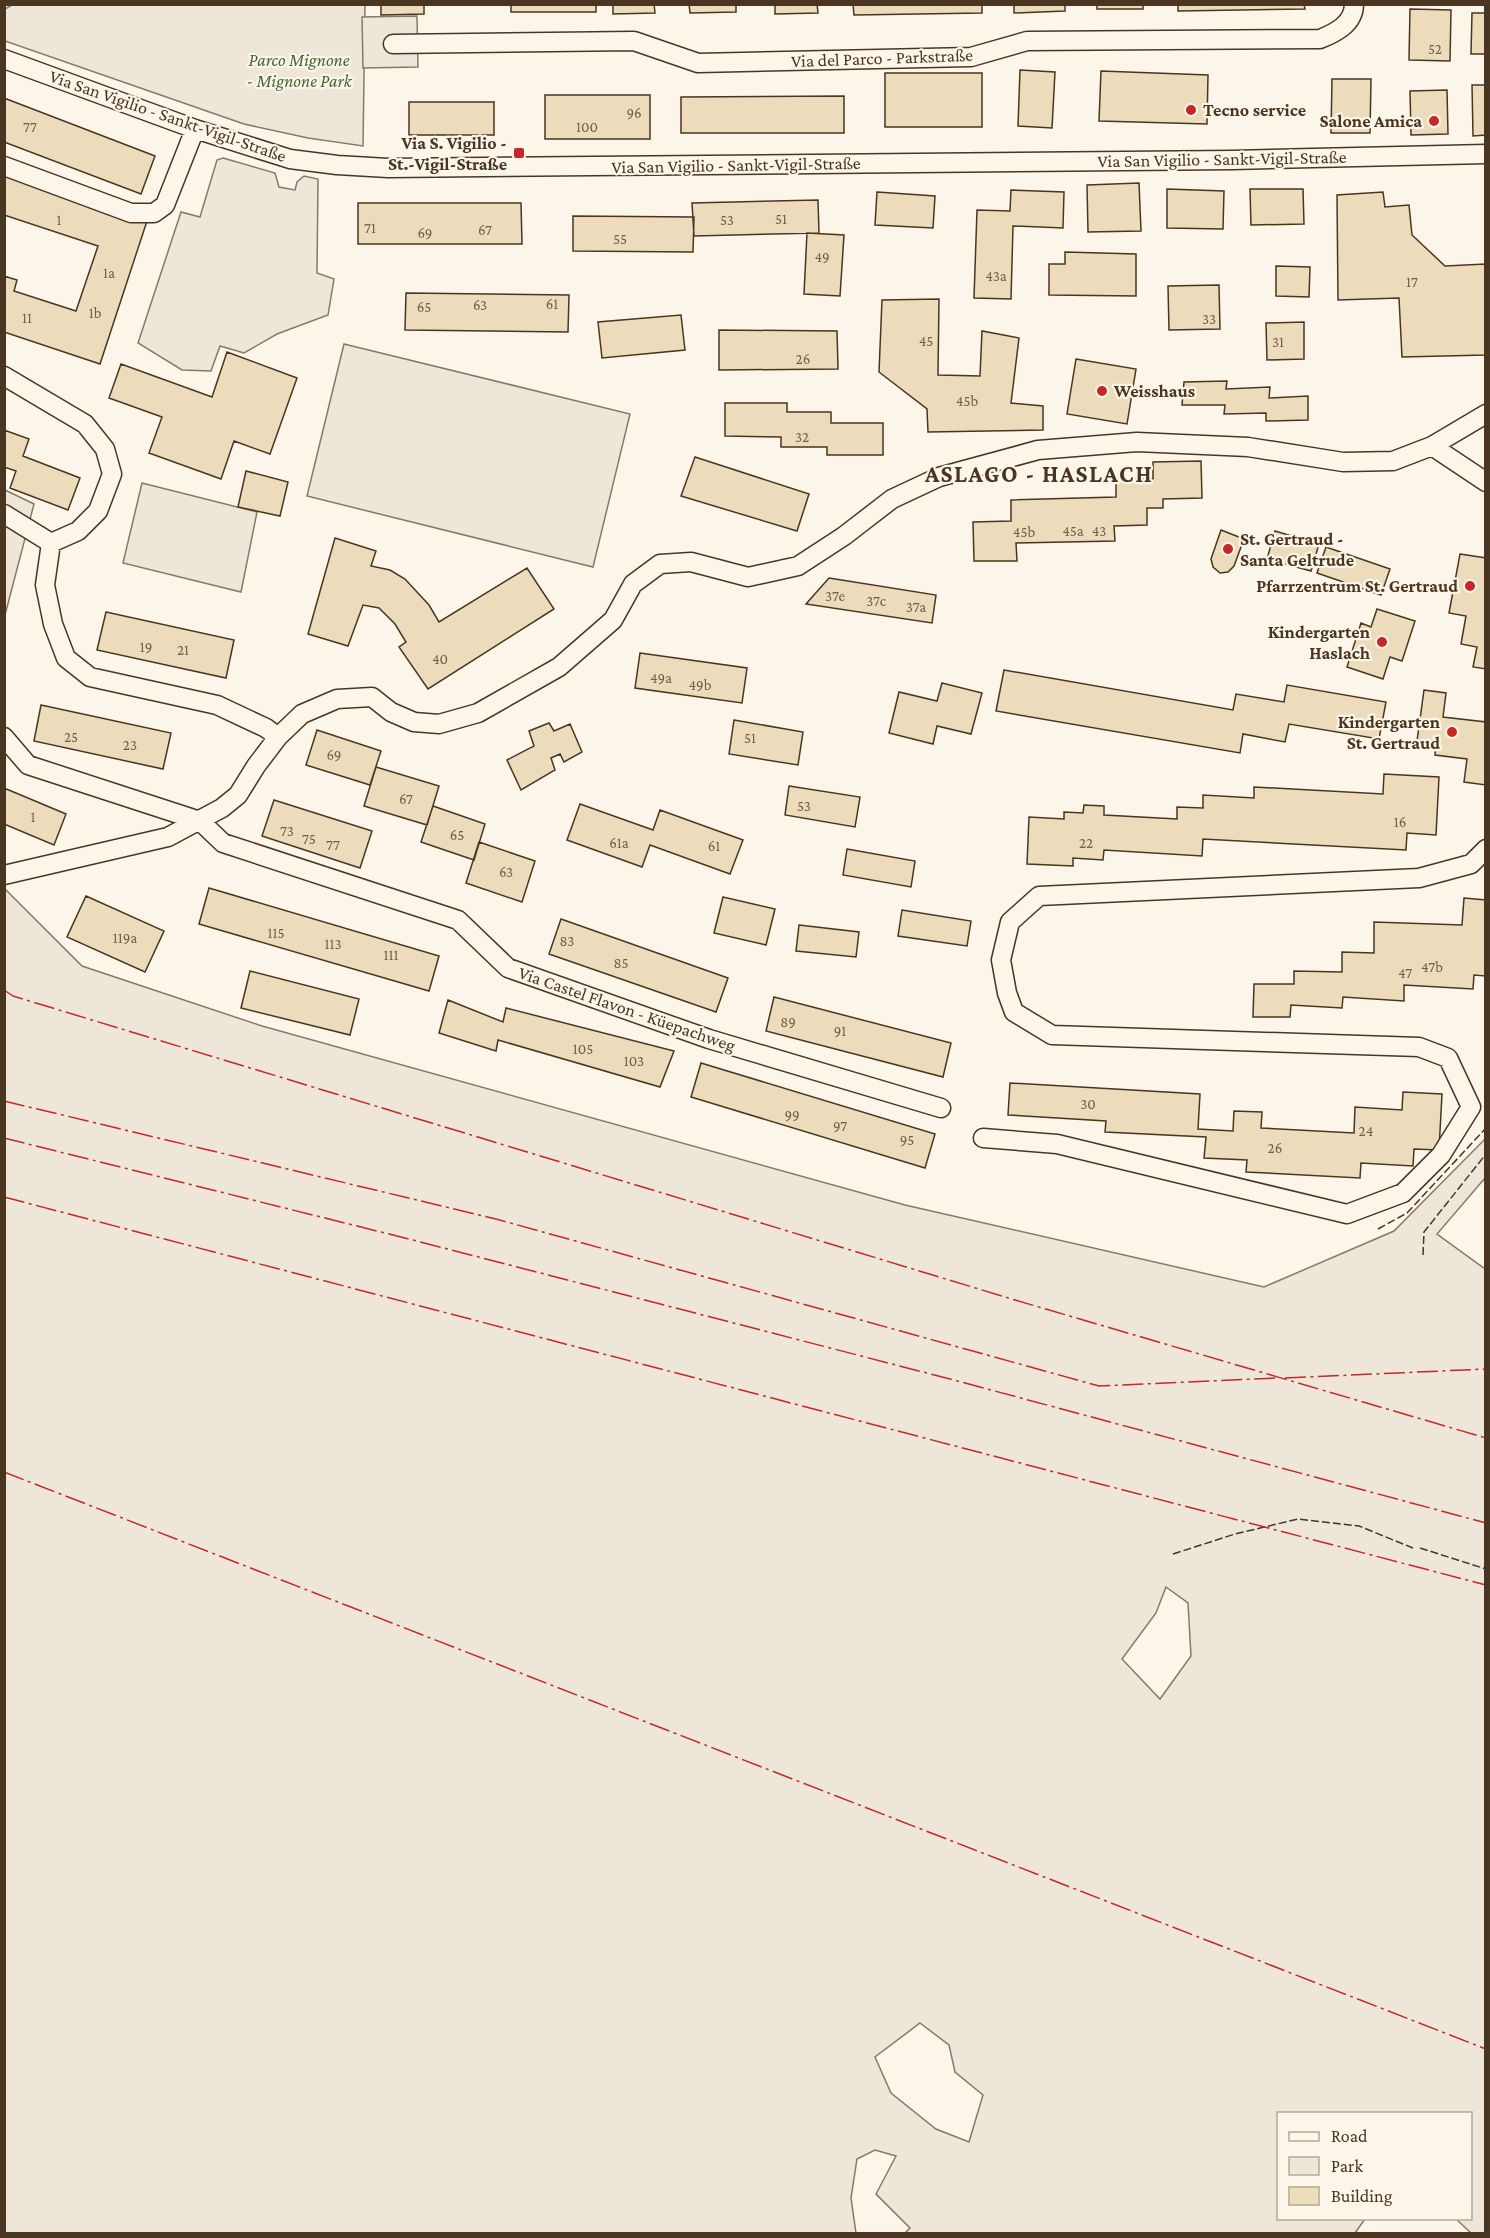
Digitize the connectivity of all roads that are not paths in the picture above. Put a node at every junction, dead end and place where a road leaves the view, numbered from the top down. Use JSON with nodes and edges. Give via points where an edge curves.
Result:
{"nodes":[{"id":1,"x":1354,"y":4,"type":"edge"},
{"id":2,"x":393,"y":44,"type":"dead end"},
{"id":3,"x":4,"y":59,"type":"edge"},
{"id":4,"x":195,"y":129,"type":"junction"},
{"id":5,"x":1485,"y":154,"type":"edge"},
{"id":6,"x":4,"y":166,"type":"edge"},
{"id":7,"x":4,"y":376,"type":"edge"},
{"id":8,"x":1485,"y":414,"type":"edge"},
{"id":9,"x":1432,"y":446,"type":"junction"},
{"id":10,"x":1485,"y":482,"type":"edge"},
{"id":11,"x":4,"y":514,"type":"edge"},
{"id":12,"x":51,"y":543,"type":"junction"},
{"id":13,"x":4,"y":737,"type":"edge"},
{"id":14,"x":278,"y":737,"type":"junction"},
{"id":15,"x":200,"y":821,"type":"junction"},
{"id":16,"x":1485,"y":849,"type":"edge"},
{"id":17,"x":4,"y":875,"type":"edge"},
{"id":18,"x":941,"y":1108,"type":"dead end"},
{"id":19,"x":983,"y":1138,"type":"dead end"}],
"edges":[{"from":1,"to":2,"type":"street","name":"Via del Parco - Parkstraße","via":[[1342,30],[1320,39],[1027,41],[972,57],[698,63],[634,41]]},
{"from":3,"to":4,"type":"street","name":"Via San Vigilio - Sankt-Vigil-Straße"},
{"from":4,"to":5,"type":"street","name":"Via San Vigilio - Sankt-Vigil-Straße","via":[[290,159],[400,168]]},
{"from":4,"to":6,"type":"street","via":[[165,205],[154,213],[131,213]]},
{"from":7,"to":12,"type":"street","via":[[85,424],[105,449],[112,474],[98,511],[78,531]]},
{"from":8,"to":9,"type":"street"},
{"from":9,"to":10,"type":"street"},
{"from":9,"to":14,"type":"street","via":[[1393,462],[1343,462],[1248,447],[1170,443],[1038,450],[939,477],[892,499],[798,566],[748,577],[691,562],[660,564],[633,584],[613,620],[559,667],[478,713],[439,724],[414,722],[391,712],[372,697],[337,699],[302,714]]},
{"from":11,"to":12,"type":"street"},
{"from":12,"to":14,"type":"street","via":[[45,585],[53,624],[66,658],[90,677],[217,705]]},
{"from":13,"to":15,"type":"street","via":[[28,765]]},
{"from":14,"to":15,"type":"street","via":[[238,795]]},
{"from":15,"to":17,"type":"street","via":[[168,837]]},
{"from":15,"to":18,"type":"street","name":"Via Castel Flavon - Küepachweg","via":[[222,843],[458,920],[508,968],[709,1039]]},
{"from":16,"to":19,"type":"street","via":[[1471,864],[1419,878],[1039,896],[1010,922],[1001,960],[1014,1012],[1052,1035],[1419,1047],[1448,1058],[1471,1107],[1441,1155],[1403,1193],[1347,1214],[1057,1144]]}]}
